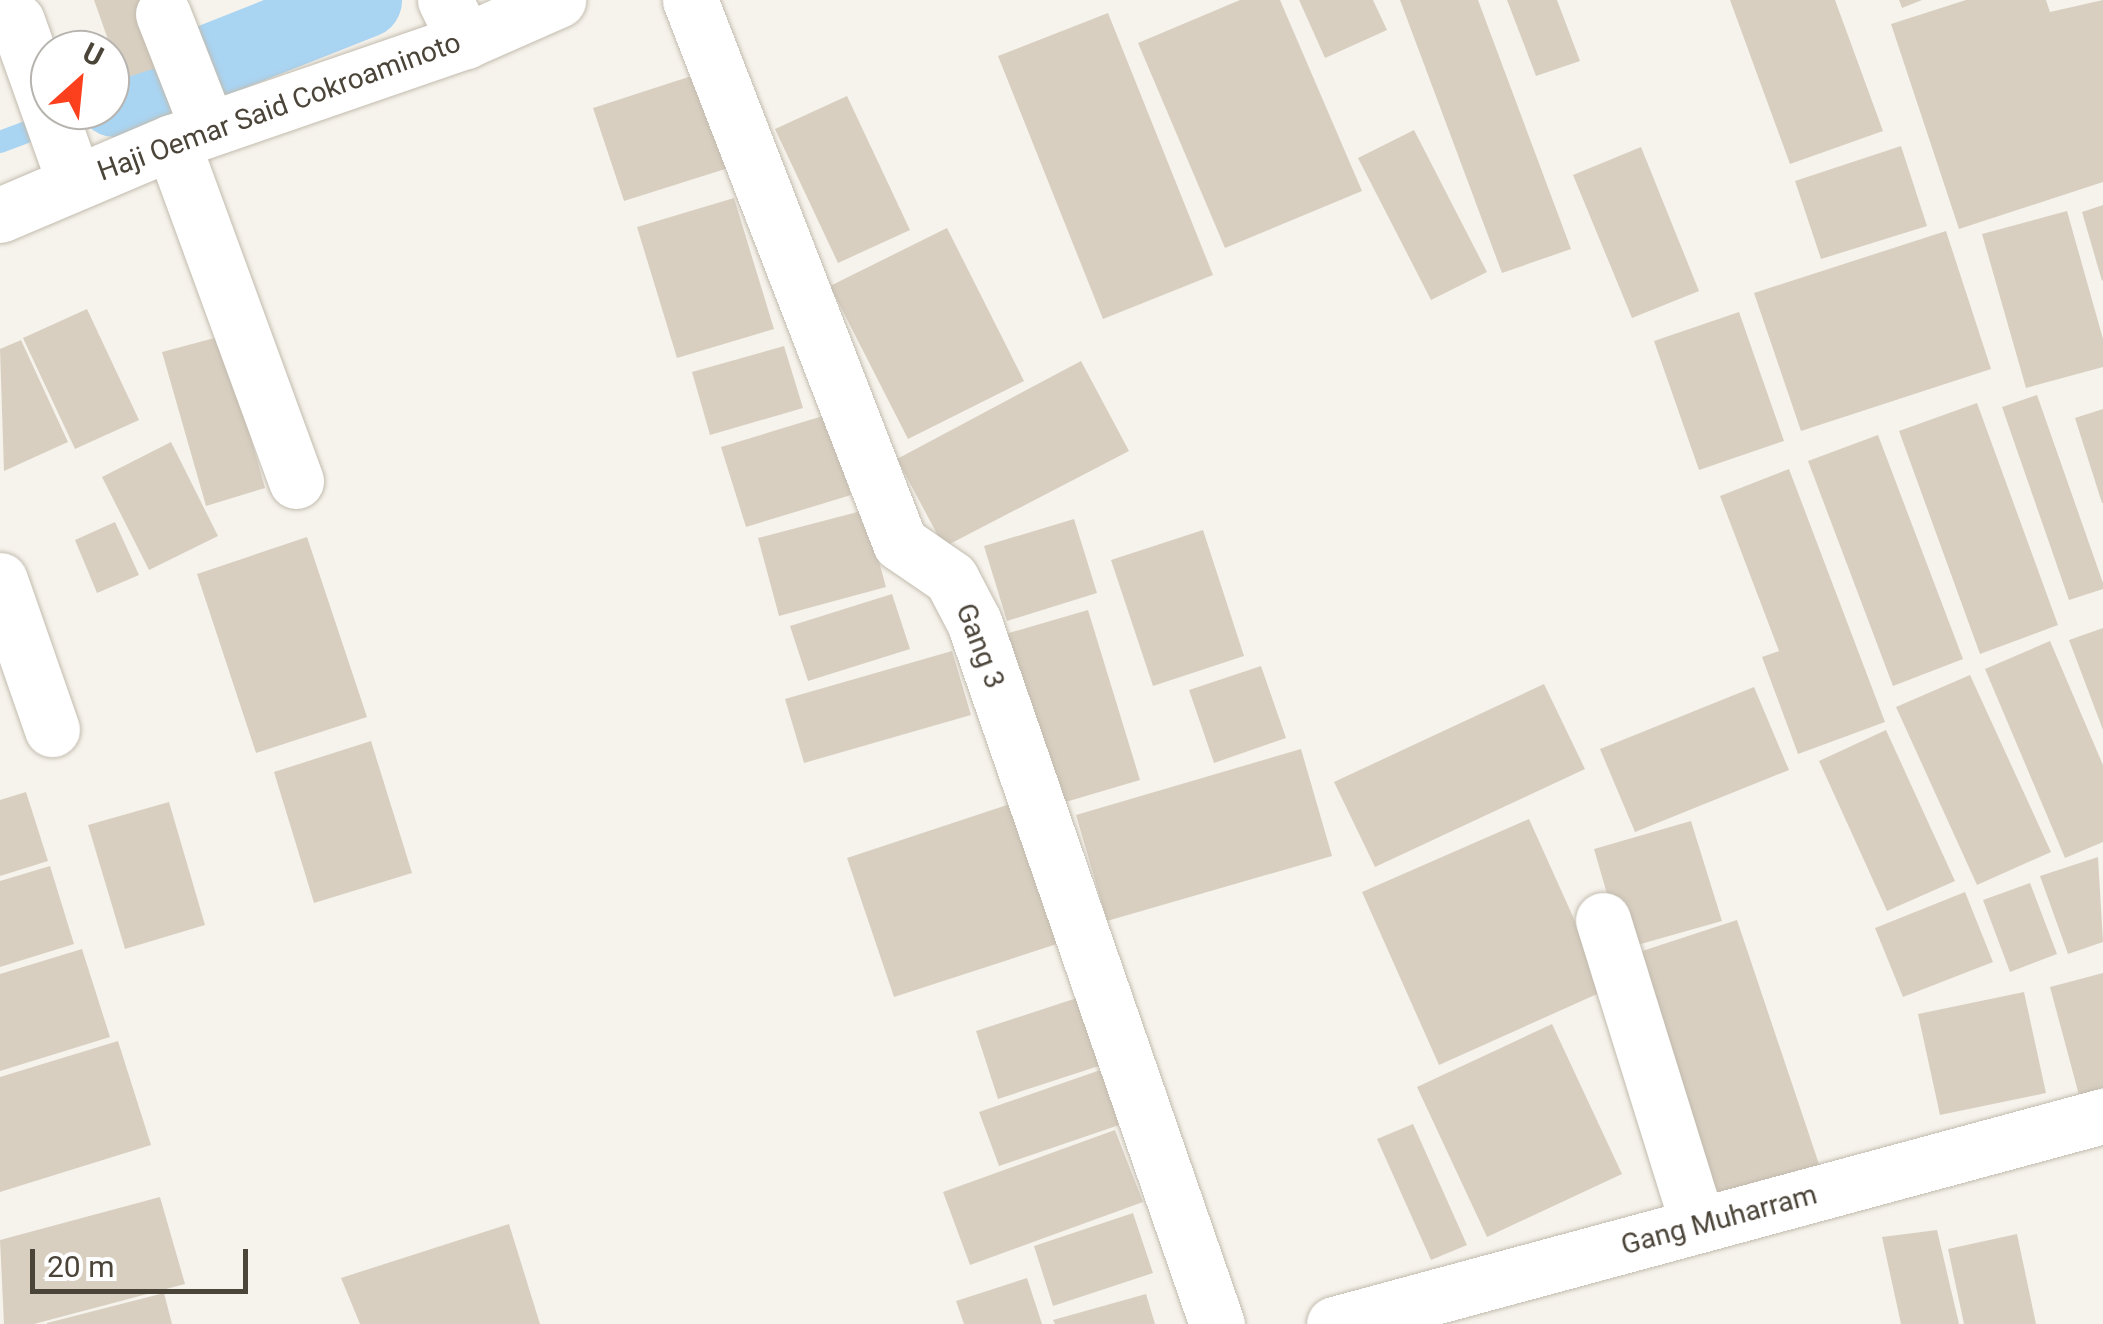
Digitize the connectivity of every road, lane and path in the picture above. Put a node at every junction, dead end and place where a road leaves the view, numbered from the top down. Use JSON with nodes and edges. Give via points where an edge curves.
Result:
{"nodes":[{"id":1,"x":558,"y":0,"type":"edge"},
{"id":2,"x":690,"y":0,"type":"edge"},
{"id":3,"x":452,"y":16,"type":"edge"},
{"id":4,"x":166,"y":21,"type":"dead end"},
{"id":5,"x":20,"y":32,"type":"dead end"},
{"id":6,"x":194,"y":128,"type":"junction"},
{"id":7,"x":69,"y":168,"type":"junction"},
{"id":8,"x":0,"y":215,"type":"edge"},
{"id":9,"x":296,"y":481,"type":"dead end"},
{"id":10,"x":0,"y":580,"type":"edge"},
{"id":11,"x":52,"y":728,"type":"dead end"},
{"id":12,"x":1603,"y":920,"type":"dead end"},
{"id":13,"x":2102,"y":1124,"type":"edge"},
{"id":14,"x":1698,"y":1225,"type":"junction"},
{"id":15,"x":1218,"y":1324,"type":"edge"},
{"id":16,"x":1334,"y":1324,"type":"edge"}],
"edges":[{"from":1,"to":3,"type":"street","name":"Haji Oemar Said Cokroaminoto"},
{"from":2,"to":15,"type":"street","name":"Gang 3","via":[[900,543],[951,578],[974,622]]},
{"from":3,"to":6,"type":"street","name":"Haji Oemar Said Cokroaminoto"},
{"from":4,"to":6,"type":"street"},
{"from":5,"to":7,"type":"street"},
{"from":6,"to":7,"type":"street","name":"Haji Oemar Said Cokroaminoto"},
{"from":6,"to":9,"type":"street"},
{"from":7,"to":8,"type":"street","name":"Haji Oemar Said Cokroaminoto"},
{"from":10,"to":11,"type":"street"},
{"from":12,"to":14,"type":"street"},
{"from":13,"to":14,"type":"street","name":"Gang Muharram"},
{"from":14,"to":16,"type":"street","name":"Gang Muharram"}]}
